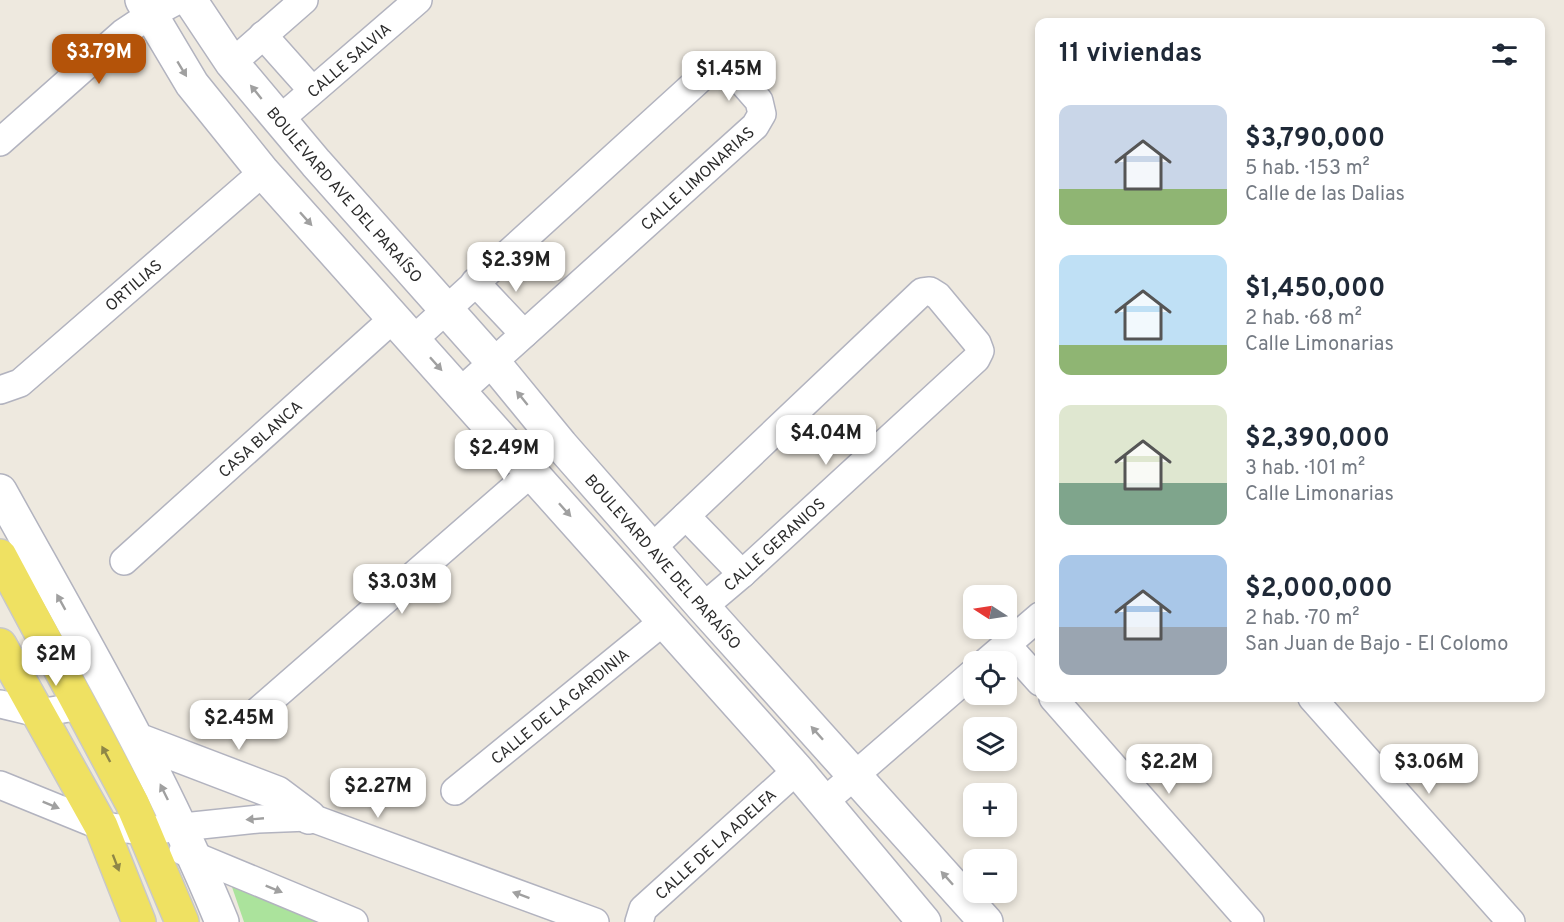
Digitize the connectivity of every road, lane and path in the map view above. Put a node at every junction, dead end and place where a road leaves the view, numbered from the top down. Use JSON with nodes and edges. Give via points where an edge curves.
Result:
{"nodes":[{"id":1,"x":190,"y":0,"type":"edge"},
{"id":2,"x":304,"y":0,"type":"edge"},
{"id":3,"x":418,"y":0,"type":"edge"},
{"id":4,"x":157,"y":5,"type":"edge"},
{"id":5,"x":263,"y":35,"type":"junction"},
{"id":6,"x":232,"y":63,"type":"junction"},
{"id":7,"x":312,"y":90,"type":"junction"},
{"id":8,"x":279,"y":120,"type":"junction"},
{"id":9,"x":0,"y":142,"type":"edge"},
{"id":10,"x":263,"y":172,"type":"junction"},
{"id":11,"x":476,"y":282,"type":"junction"},
{"id":12,"x":445,"y":309,"type":"junction"},
{"id":13,"x":404,"y":328,"type":"junction"},
{"id":14,"x":524,"y":334,"type":"junction"},
{"id":15,"x":493,"y":362,"type":"junction"},
{"id":16,"x":0,"y":390,"type":"edge"},
{"id":17,"x":461,"y":391,"type":"junction"},
{"id":18,"x":531,"y":473,"type":"junction"},
{"id":19,"x":0,"y":491,"type":"edge"},
{"id":20,"x":686,"y":516,"type":"junction"},
{"id":21,"x":652,"y":548,"type":"junction"},
{"id":22,"x":0,"y":556,"type":"edge"},
{"id":23,"x":124,"y":561,"type":"dead end"},
{"id":24,"x":742,"y":574,"type":"junction"},
{"id":25,"x":703,"y":607,"type":"junction"},
{"id":26,"x":665,"y":620,"type":"junction"},
{"id":27,"x":1035,"y":620,"type":"edge"},
{"id":28,"x":1006,"y":644,"type":"junction"},
{"id":29,"x":0,"y":645,"type":"edge"},
{"id":30,"x":998,"y":651,"type":"edge"},
{"id":31,"x":1035,"y":676,"type":"edge"},
{"id":32,"x":963,"y":681,"type":"edge"},
{"id":33,"x":1057,"y":702,"type":"edge"},
{"id":34,"x":1316,"y":702,"type":"edge"},
{"id":35,"x":0,"y":704,"type":"edge"},
{"id":36,"x":82,"y":706,"type":"junction"},
{"id":37,"x":38,"y":713,"type":"junction"},
{"id":38,"x":244,"y":723,"type":"dead end"},
{"id":39,"x":138,"y":740,"type":"junction"},
{"id":40,"x":797,"y":770,"type":"junction"},
{"id":41,"x":854,"y":774,"type":"junction"},
{"id":42,"x":0,"y":785,"type":"edge"},
{"id":43,"x":455,"y":791,"type":"dead end"},
{"id":44,"x":824,"y":802,"type":"junction"},
{"id":45,"x":309,"y":817,"type":"junction"},
{"id":46,"x":101,"y":826,"type":"junction"},
{"id":47,"x":145,"y":831,"type":"junction"},
{"id":48,"x":188,"y":842,"type":"junction"},
{"id":49,"x":547,"y":914,"type":"edge"},
{"id":50,"x":139,"y":922,"type":"edge"},
{"id":51,"x":182,"y":922,"type":"edge"},
{"id":52,"x":222,"y":922,"type":"edge"},
{"id":53,"x":354,"y":922,"type":"edge"},
{"id":54,"x":595,"y":922,"type":"edge"},
{"id":55,"x":639,"y":922,"type":"edge"},
{"id":56,"x":924,"y":922,"type":"edge"},
{"id":57,"x":986,"y":922,"type":"edge"},
{"id":58,"x":1250,"y":922,"type":"edge"},
{"id":59,"x":1511,"y":922,"type":"edge"}],
"edges":[{"from":1,"to":6,"type":"street","name":"BOULEVARD AVE DEL PARAÍSO"},
{"from":2,"to":5,"type":"street"},
{"from":3,"to":7,"type":"street","name":"CALLE SALVIA"},
{"from":4,"to":9,"type":"street"},
{"from":4,"to":10,"type":"street","one_way":true,"via":[[192,84]]},
{"from":5,"to":6,"type":"street"},
{"from":5,"to":7,"type":"street"},
{"from":8,"to":6,"type":"street","name":"BOULEVARD AVE DEL PARAÍSO","one_way":true},
{"from":7,"to":8,"type":"street","name":"CALLE SALVIA"},
{"from":8,"to":12,"type":"street","name":"BOULEVARD AVE DEL PARAÍSO"},
{"from":10,"to":13,"type":"street","one_way":true},
{"from":10,"to":16,"type":"street","name":"ORTILIAS","via":[[20,383]]},
{"from":11,"to":12,"type":"street","name":"CALLE LIMONARIAS"},
{"from":11,"to":14,"type":"street"},
{"from":11,"to":14,"type":"street","name":"CALLE LIMONARIAS","via":[[712,68],[731,69],[759,101],[762,114],[755,126]]},
{"from":12,"to":13,"type":"street","name":"CALLE LIMONARIAS"},
{"from":12,"to":15,"type":"street","name":"BOULEVARD AVE DEL PARAÍSO"},
{"from":13,"to":17,"type":"street","one_way":true},
{"from":13,"to":23,"type":"street","name":"CASA BLANCA"},
{"from":14,"to":15,"type":"street","name":"CALLE LIMONARIAS"},
{"from":15,"to":17,"type":"street","name":"CALLE LIMONARIAS"},
{"from":21,"to":15,"type":"street","name":"BOULEVARD AVE DEL PARAÍSO","one_way":true},
{"from":17,"to":18,"type":"street"},
{"from":18,"to":26,"type":"street","one_way":true},
{"from":18,"to":38,"type":"street"},
{"from":39,"to":19,"type":"street","one_way":true},
{"from":20,"to":21,"type":"street","name":"CALLE GERANIOS"},
{"from":20,"to":24,"type":"street"},
{"from":20,"to":24,"type":"street","name":"CALLE GERANIOS","via":[[922,292],[938,296],[977,343],[980,351],[976,359]]},
{"from":21,"to":25,"type":"street","name":"BOULEVARD AVE DEL PARAÍSO"},
{"from":22,"to":36,"type":"main road"},
{"from":24,"to":25,"type":"street","name":"CALLE GERANIOS"},
{"from":41,"to":25,"type":"street","name":"BOULEVARD AVE DEL PARAÍSO","one_way":true},
{"from":26,"to":40,"type":"street"},
{"from":26,"to":43,"type":"street","name":"CALLE DE LA GARDINIA"},
{"from":27,"to":28,"type":"street"},
{"from":28,"to":30,"type":"street"},
{"from":28,"to":31,"type":"street"},
{"from":29,"to":37,"type":"main road"},
{"from":32,"to":41,"type":"street"},
{"from":33,"to":58,"type":"street"},
{"from":34,"to":59,"type":"street"},
{"from":35,"to":37,"type":"street"},
{"from":36,"to":37,"type":"street"},
{"from":47,"to":36,"type":"main road","one_way":true},
{"from":37,"to":46,"type":"main road"},
{"from":39,"to":45,"type":"street","via":[[277,793]]},
{"from":48,"to":39,"type":"street","one_way":true},
{"from":40,"to":44,"type":"street"},
{"from":40,"to":55,"type":"street","name":"CALLE DE LA ADELFA","via":[[643,909]]},
{"from":41,"to":44,"type":"street"},
{"from":57,"to":41,"type":"street","name":"BOULEVARD AVE DEL PARAÍSO","one_way":true},
{"from":42,"to":46,"type":"street","one_way":true},
{"from":44,"to":56,"type":"street"},
{"from":45,"to":48,"type":"street","one_way":true,"via":[[258,819]]},
{"from":49,"to":45,"type":"street","one_way":true},
{"from":46,"to":47,"type":"street"},
{"from":46,"to":50,"type":"main road","one_way":true},
{"from":47,"to":48,"type":"street"},
{"from":47,"to":51,"type":"main road"},
{"from":48,"to":52,"type":"street"},
{"from":48,"to":53,"type":"street","one_way":true},
{"from":49,"to":54,"type":"street"}]}
